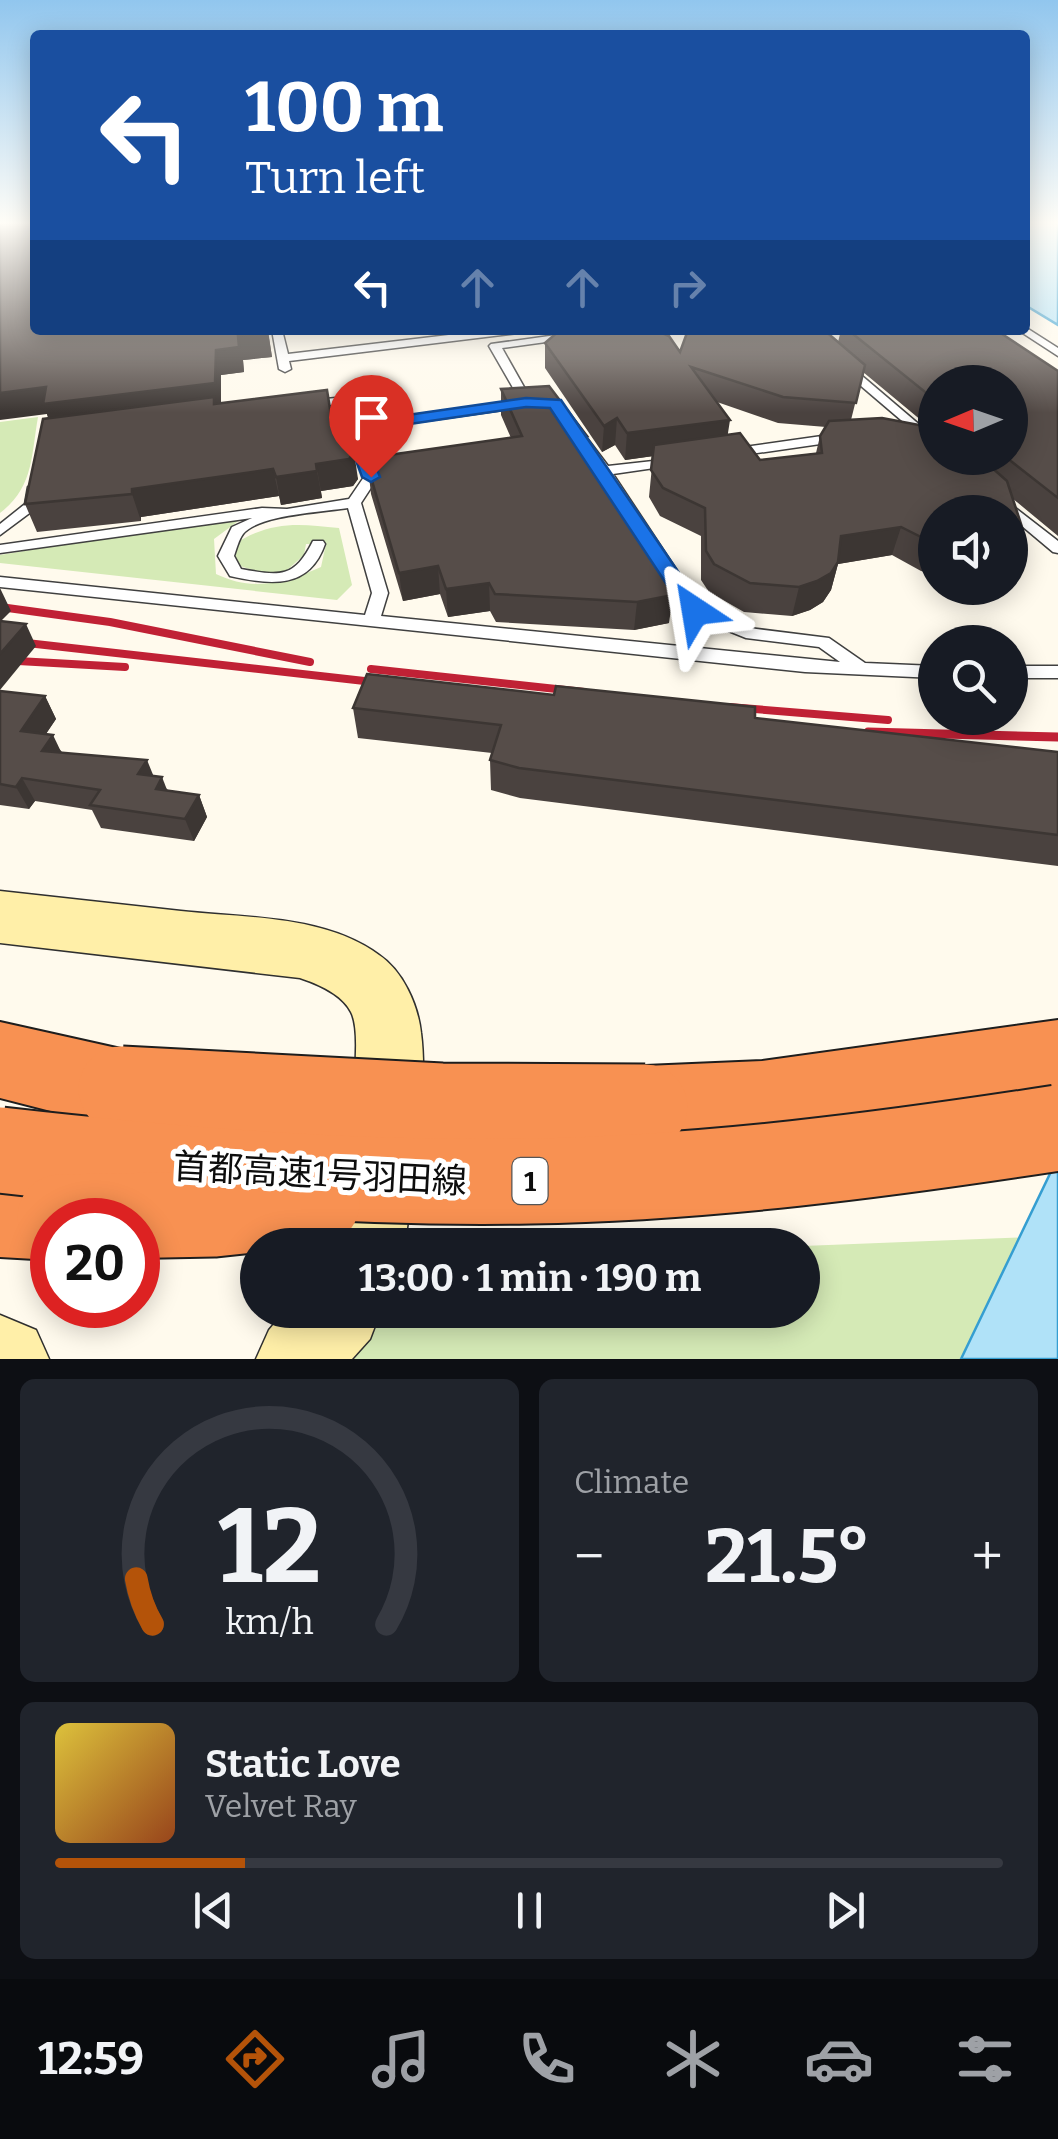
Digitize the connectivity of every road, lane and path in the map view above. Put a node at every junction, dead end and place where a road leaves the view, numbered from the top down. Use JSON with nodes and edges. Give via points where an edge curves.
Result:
{"nodes":[{"id":1,"x":277,"y":335,"type":"edge"},
{"id":2,"x":476,"y":335,"type":"edge"},
{"id":3,"x":585,"y":335,"type":"edge"},
{"id":4,"x":1030,"y":335,"type":"edge"},
{"id":5,"x":1058,"y":353,"type":"edge"},
{"id":6,"x":830,"y":354,"type":"edge"},
{"id":7,"x":283,"y":358,"type":"junction"},
{"id":8,"x":328,"y":364,"type":"dead end"},
{"id":9,"x":286,"y":407,"type":"edge"},
{"id":10,"x":565,"y":416,"type":"edge"},
{"id":11,"x":914,"y":427,"type":"junction"},
{"id":12,"x":352,"y":428,"type":"junction"},
{"id":13,"x":894,"y":430,"type":"edge"},
{"id":14,"x":918,"y":430,"type":"edge"},
{"id":15,"x":856,"y":435,"type":"edge"},
{"id":16,"x":720,"y":454,"type":"edge"},
{"id":17,"x":681,"y":460,"type":"edge"},
{"id":18,"x":604,"y":471,"type":"junction"},
{"id":19,"x":38,"y":472,"type":"edge"},
{"id":20,"x":990,"y":492,"type":"edge"},
{"id":21,"x":354,"y":503,"type":"junction"},
{"id":22,"x":274,"y":512,"type":"junction"},
{"id":23,"x":0,"y":531,"type":"edge"},
{"id":24,"x":318,"y":544,"type":"dead end"},
{"id":25,"x":0,"y":549,"type":"edge"},
{"id":26,"x":1058,"y":549,"type":"edge"},
{"id":27,"x":0,"y":582,"type":"edge"},
{"id":28,"x":372,"y":621,"type":"junction"},
{"id":29,"x":862,"y":670,"type":"junction"},
{"id":30,"x":918,"y":672,"type":"edge"},
{"id":31,"x":1028,"y":672,"type":"edge"},
{"id":32,"x":1058,"y":672,"type":"edge"},
{"id":33,"x":0,"y":917,"type":"edge"},
{"id":34,"x":1058,"y":1058,"type":"edge"},
{"id":35,"x":0,"y":1060,"type":"edge"},
{"id":36,"x":0,"y":1078,"type":"edge"},
{"id":37,"x":121,"y":1089,"type":"junction"},
{"id":38,"x":1058,"y":1128,"type":"edge"},
{"id":39,"x":0,"y":1150,"type":"edge"},
{"id":40,"x":529,"y":1181,"type":"junction"},
{"id":41,"x":0,"y":1213,"type":"edge"},
{"id":42,"x":368,"y":1228,"type":"edge"},
{"id":43,"x":325,"y":1328,"type":"edge"},
{"id":44,"x":298,"y":1359,"type":"edge"}],
"edges":[{"from":1,"to":7,"type":"lane"},
{"from":2,"to":7,"type":"lane"},
{"from":3,"to":12,"type":"lane","via":[[495,346],[534,403]]},
{"from":4,"to":5,"type":"lane"},
{"from":6,"to":11,"type":"lane"},
{"from":7,"to":8,"type":"lane","via":[[285,370]]},
{"from":9,"to":12,"type":"lane","via":[[342,400]]},
{"from":10,"to":18,"type":"lane"},
{"from":11,"to":13,"type":"lane"},
{"from":11,"to":14,"type":"lane"},
{"from":12,"to":21,"type":"lane","via":[[371,477]]},
{"from":15,"to":16,"type":"lane"},
{"from":17,"to":18,"type":"lane"},
{"from":18,"to":29,"type":"lane","via":[[695,611],[746,633],[822,642]]},
{"from":19,"to":23,"type":"lane","via":[[32,506]]},
{"from":20,"to":26,"type":"lane"},
{"from":21,"to":22,"type":"lane"},
{"from":21,"to":28,"type":"lane","via":[[380,593]]},
{"from":22,"to":24,"type":"lane","via":[[237,530],[226,556],[235,573],[294,576],[315,557]]},
{"from":22,"to":25,"type":"lane"},
{"from":27,"to":28,"type":"lane"},
{"from":28,"to":29,"type":"lane"},
{"from":29,"to":30,"type":"lane"},
{"from":31,"to":32,"type":"lane"},
{"from":33,"to":42,"type":"street","via":[[300,951],[356,974],[382,1004],[392,1048]]},
{"from":34,"to":37,"type":"highway","bridge":true,"via":[[762,1101],[645,1108],[441,1106]]},
{"from":35,"to":37,"type":"highway"},
{"from":36,"to":37,"type":"highway"},
{"from":38,"to":40,"type":"highway","name":"首都高速1号羽田線","number":"1","bridge":true,"via":[[794,1163]]},
{"from":39,"to":40,"type":"highway","name":"首都高速1号羽田線","number":"1","bridge":true,"via":[[328,1178]]},
{"from":40,"to":41,"type":"highway","bridge":true,"via":[[214,1214]]},
{"from":43,"to":44,"type":"street"}]}
